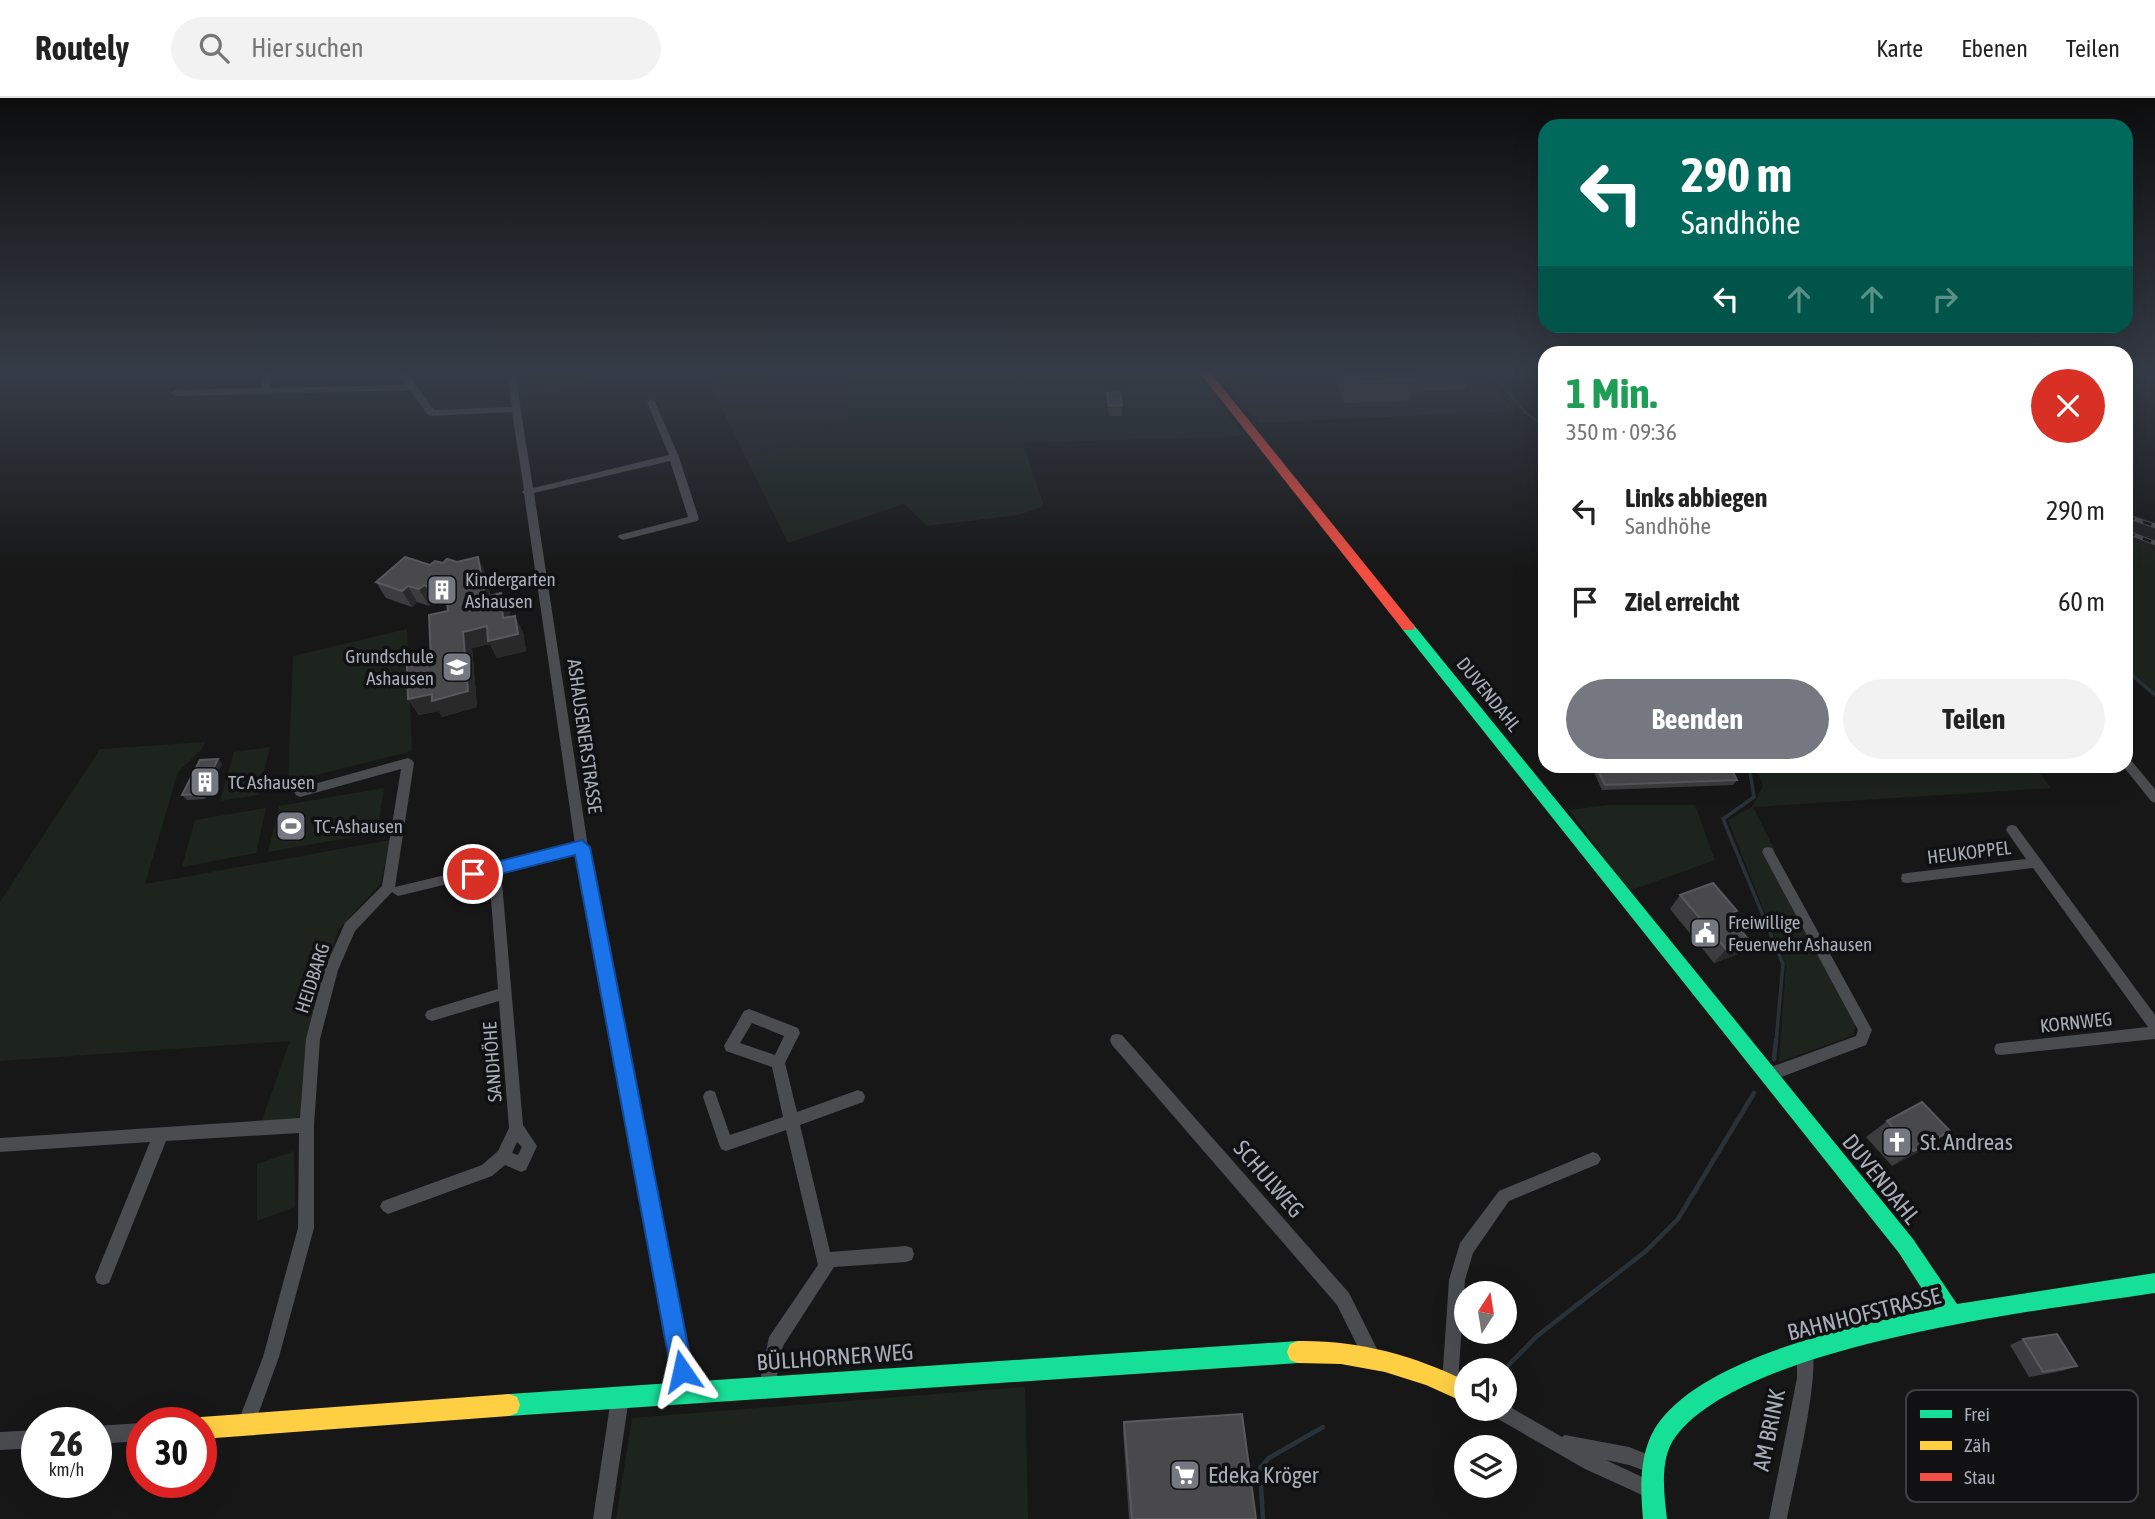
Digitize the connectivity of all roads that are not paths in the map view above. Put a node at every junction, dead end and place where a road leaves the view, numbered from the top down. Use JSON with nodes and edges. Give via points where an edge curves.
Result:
{"nodes":[{"id":1,"x":521,"y":438,"type":"edge"},
{"id":2,"x":666,"y":438,"type":"edge"},
{"id":3,"x":1256,"y":438,"type":"edge"},
{"id":4,"x":674,"y":457,"type":"junction"},
{"id":5,"x":527,"y":492,"type":"junction"},
{"id":6,"x":623,"y":537,"type":"dead end"},
{"id":7,"x":2133,"y":771,"type":"edge"},
{"id":8,"x":300,"y":792,"type":"dead end"},
{"id":9,"x":2155,"y":798,"type":"edge"},
{"id":10,"x":2012,"y":830,"type":"dead end"},
{"id":11,"x":582,"y":847,"type":"junction"},
{"id":12,"x":1768,"y":852,"type":"dead end"},
{"id":13,"x":2035,"y":863,"type":"junction"},
{"id":14,"x":495,"y":870,"type":"junction"},
{"id":15,"x":1907,"y":878,"type":"dead end"},
{"id":16,"x":398,"y":891,"type":"dead end"},
{"id":17,"x":506,"y":993,"type":"junction"},
{"id":18,"x":432,"y":1015,"type":"dead end"},
{"id":19,"x":2155,"y":1026,"type":"edge"},
{"id":20,"x":2155,"y":1034,"type":"edge"},
{"id":21,"x":1117,"y":1040,"type":"dead end"},
{"id":22,"x":2001,"y":1049,"type":"dead end"},
{"id":23,"x":778,"y":1063,"type":"dead end"},
{"id":24,"x":1768,"y":1075,"type":"junction"},
{"id":25,"x":710,"y":1097,"type":"dead end"},
{"id":26,"x":858,"y":1097,"type":"dead end"},
{"id":27,"x":792,"y":1119,"type":"junction"},
{"id":28,"x":307,"y":1125,"type":"junction"},
{"id":29,"x":160,"y":1137,"type":"junction"},
{"id":30,"x":0,"y":1145,"type":"edge"},
{"id":31,"x":1593,"y":1159,"type":"dead end"},
{"id":32,"x":388,"y":1206,"type":"dead end"},
{"id":33,"x":906,"y":1254,"type":"dead end"},
{"id":34,"x":825,"y":1260,"type":"junction"},
{"id":35,"x":103,"y":1277,"type":"dead end"},
{"id":36,"x":2155,"y":1283,"type":"edge"},
{"id":37,"x":1952,"y":1316,"type":"junction"},
{"id":38,"x":1805,"y":1351,"type":"junction"},
{"id":39,"x":1372,"y":1357,"type":"junction"},
{"id":40,"x":1450,"y":1383,"type":"junction"},
{"id":41,"x":1454,"y":1385,"type":"edge"},
{"id":42,"x":767,"y":1386,"type":"junction"},
{"id":43,"x":686,"y":1392,"type":"junction"},
{"id":44,"x":620,"y":1398,"type":"junction"},
{"id":45,"x":1517,"y":1420,"type":"edge"},
{"id":46,"x":246,"y":1425,"type":"junction"},
{"id":47,"x":217,"y":1427,"type":"edge"},
{"id":48,"x":21,"y":1440,"type":"edge"},
{"id":49,"x":0,"y":1441,"type":"edge"},
{"id":50,"x":1561,"y":1443,"type":"junction"},
{"id":51,"x":1653,"y":1465,"type":"junction"},
{"id":52,"x":1651,"y":1489,"type":"junction"},
{"id":53,"x":602,"y":1519,"type":"edge"},
{"id":54,"x":1655,"y":1519,"type":"edge"},
{"id":55,"x":1778,"y":1519,"type":"edge"}],
"edges":[{"from":1,"to":5,"type":"street","name":"ASHAUSENER STRASSE"},
{"from":2,"to":4,"type":"street"},
{"from":3,"to":24,"type":"street","name":"DUVENDAHL"},
{"from":4,"to":5,"type":"street"},
{"from":4,"to":6,"type":"street","via":[[694,519]]},
{"from":5,"to":11,"type":"street","name":"ASHAUSENER STRASSE"},
{"from":7,"to":9,"type":"street"},
{"from":8,"to":28,"type":"street","name":"HEIDBARG","via":[[408,763],[388,888],[351,927],[331,970],[313,1039]]},
{"from":10,"to":13,"type":"street"},
{"from":11,"to":14,"type":"street"},
{"from":11,"to":43,"type":"street","name":"ASHAUSENER STRASSE"},
{"from":12,"to":24,"type":"street","via":[[1865,1030],[1861,1040]]},
{"from":13,"to":15,"type":"street","name":"HEUKOPPEL"},
{"from":13,"to":19,"type":"street"},
{"from":14,"to":16,"type":"street"},
{"from":14,"to":17,"type":"street","name":"SANDHÖHE"},
{"from":17,"to":18,"type":"street","name":"SANDHÖHE"},
{"from":17,"to":32,"type":"street","name":"SANDHÖHE","via":[[516,1128],[530,1146],[521,1166],[503,1156],[487,1171]]},
{"from":20,"to":22,"type":"street","name":"KORNWEG"},
{"from":21,"to":39,"type":"street","name":"SCHULWEG","via":[[1343,1299]]},
{"from":23,"to":27,"type":"street"},
{"from":24,"to":37,"type":"street","name":"DUVENDAHL","via":[[1906,1246]]},
{"from":25,"to":27,"type":"street","via":[[726,1144]]},
{"from":26,"to":27,"type":"street"},
{"from":27,"to":34,"type":"street"},
{"from":28,"to":29,"type":"street"},
{"from":28,"to":46,"type":"street","name":"HEIDBARG","via":[[306,1228],[271,1357]]},
{"from":29,"to":30,"type":"street"},
{"from":29,"to":35,"type":"street"},
{"from":31,"to":40,"type":"street","via":[[1504,1196],[1466,1249],[1457,1280]]},
{"from":33,"to":34,"type":"street"},
{"from":34,"to":42,"type":"street","via":[[826,1267],[775,1343]]},
{"from":36,"to":37,"type":"street","name":"BAHNHOFSTRASSE"},
{"from":37,"to":38,"type":"street","name":"BAHNHOFSTRASSE"},
{"from":38,"to":51,"type":"street","name":"BAHNHOFSTRASSE","via":[[1754,1369],[1691,1406],[1664,1434]]},
{"from":38,"to":55,"type":"street","name":"AM BRINK","via":[[1805,1378]]},
{"from":39,"to":40,"type":"street","name":"BÜLLHORNER WEG"},
{"from":39,"to":42,"type":"street","name":"BÜLLHORNER WEG","via":[[1322,1350]]},
{"from":40,"to":41,"type":"street","name":"BÜLLHORNER WEG"},
{"from":42,"to":43,"type":"street","name":"BÜLLHORNER WEG"},
{"from":43,"to":44,"type":"street","name":"BÜLLHORNER WEG"},
{"from":44,"to":46,"type":"street","name":"BÜLLHORNER WEG"},
{"from":44,"to":53,"type":"street"},
{"from":45,"to":50,"type":"street"},
{"from":46,"to":47,"type":"street","name":"BÜLLHORNER WEG"},
{"from":48,"to":49,"type":"street"},
{"from":50,"to":51,"type":"street"},
{"from":50,"to":52,"type":"street","via":[[1592,1465]]},
{"from":51,"to":52,"type":"street","name":"BAHNHOFSTRASSE"},
{"from":52,"to":54,"type":"street","name":"BAHNHOFSTRASSE"}]}
